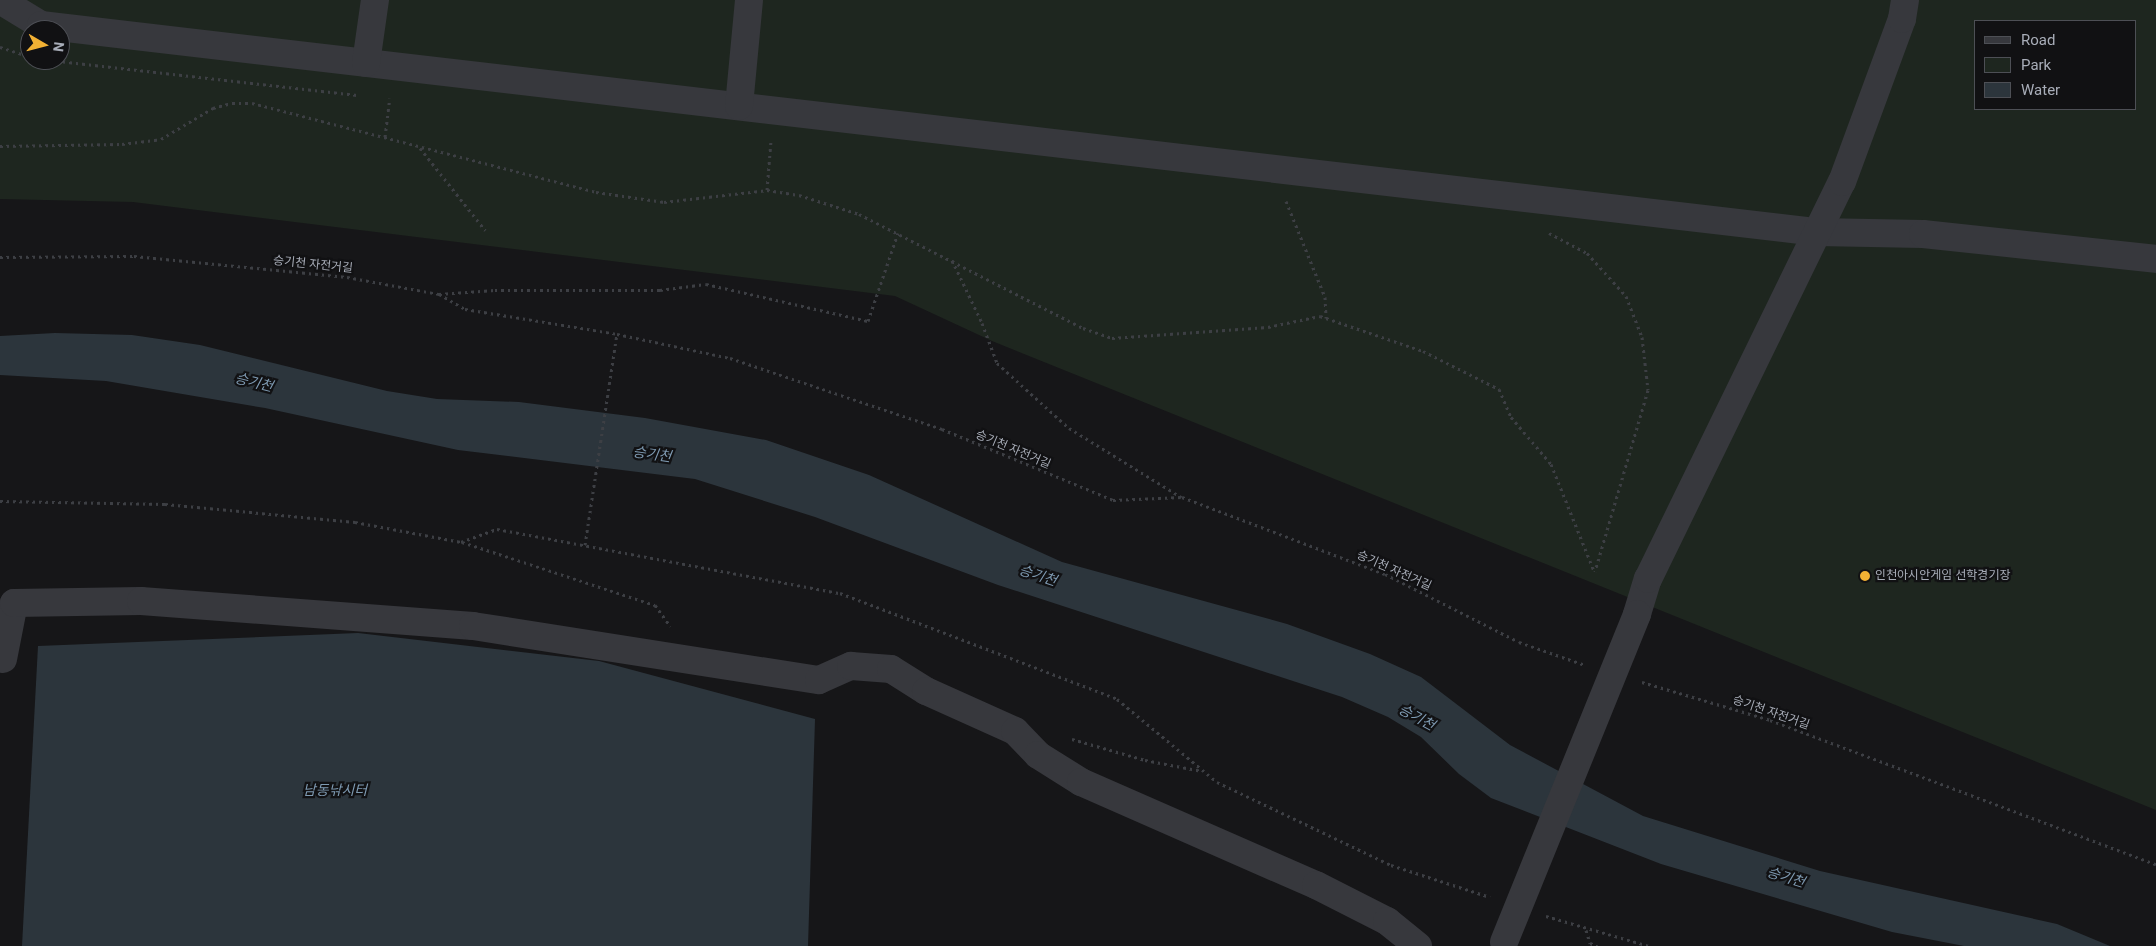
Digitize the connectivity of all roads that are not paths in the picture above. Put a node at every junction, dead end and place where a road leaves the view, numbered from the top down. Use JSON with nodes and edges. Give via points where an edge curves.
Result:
{"nodes":[{"id":1,"x":0,"y":0,"type":"edge"},
{"id":2,"x":375,"y":0,"type":"edge"},
{"id":3,"x":749,"y":0,"type":"edge"},
{"id":4,"x":1905,"y":0,"type":"edge"},
{"id":5,"x":366,"y":63,"type":"junction"},
{"id":6,"x":739,"y":106,"type":"junction"},
{"id":7,"x":1817,"y":232,"type":"junction"},
{"id":8,"x":2156,"y":258,"type":"edge"},
{"id":9,"x":3,"y":659,"type":"dead end"},
{"id":10,"x":1503,"y":944,"type":"edge"},
{"id":11,"x":1418,"y":946,"type":"edge"}],
"edges":[{"from":1,"to":5,"type":"street","via":[[41,25]]},
{"from":2,"to":5,"type":"street"},
{"from":3,"to":6,"type":"street"},
{"from":4,"to":7,"type":"street","via":[[1902,19],[1842,182]]},
{"from":5,"to":6,"type":"street"},
{"from":6,"to":7,"type":"street"},
{"from":7,"to":8,"type":"street","via":[[1923,234]]},
{"from":7,"to":10,"type":"street","bridge":true,"via":[[1648,579],[1637,614]]},
{"from":9,"to":11,"type":"street","via":[[14,603],[141,601],[473,626],[819,680],[851,666],[891,669],[926,691],[1015,731],[1038,755],[1081,782],[1316,886],[1387,921]]}]}
